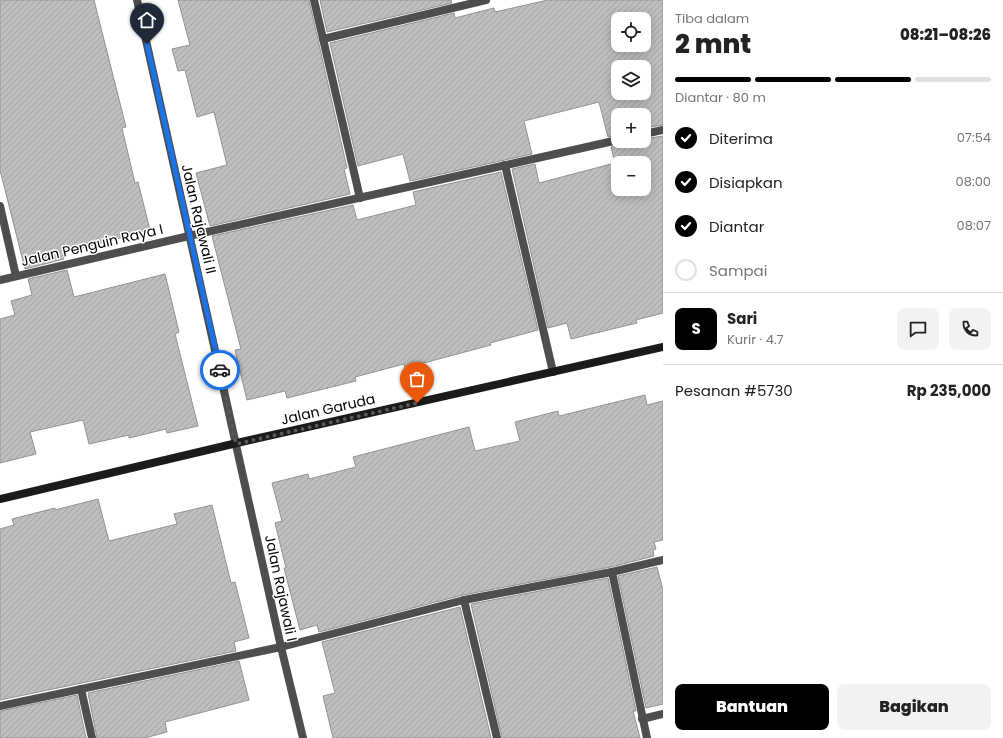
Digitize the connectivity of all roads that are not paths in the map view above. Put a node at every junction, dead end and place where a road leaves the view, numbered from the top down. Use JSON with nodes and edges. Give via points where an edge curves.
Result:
{"nodes":[{"id":1,"x":137,"y":0,"type":"edge"},
{"id":2,"x":314,"y":0,"type":"edge"},
{"id":3,"x":486,"y":0,"type":"edge"},
{"id":4,"x":465,"y":2,"type":"edge"},
{"id":5,"x":323,"y":39,"type":"junction"},
{"id":6,"x":663,"y":130,"type":"edge"},
{"id":7,"x":651,"y":133,"type":"edge"},
{"id":8,"x":611,"y":142,"type":"edge"},
{"id":9,"x":505,"y":165,"type":"junction"},
{"id":10,"x":360,"y":198,"type":"junction"},
{"id":11,"x":0,"y":206,"type":"edge"},
{"id":12,"x":189,"y":236,"type":"junction"},
{"id":13,"x":16,"y":276,"type":"junction"},
{"id":14,"x":0,"y":280,"type":"edge"},
{"id":15,"x":663,"y":347,"type":"edge"},
{"id":16,"x":552,"y":372,"type":"junction"},
{"id":17,"x":236,"y":444,"type":"junction"},
{"id":18,"x":0,"y":499,"type":"edge"},
{"id":19,"x":663,"y":560,"type":"edge"},
{"id":20,"x":612,"y":572,"type":"junction"},
{"id":21,"x":464,"y":600,"type":"junction"},
{"id":22,"x":281,"y":647,"type":"junction"},
{"id":23,"x":81,"y":689,"type":"junction"},
{"id":24,"x":0,"y":706,"type":"edge"},
{"id":25,"x":663,"y":714,"type":"edge"},
{"id":26,"x":642,"y":718,"type":"junction"},
{"id":27,"x":92,"y":738,"type":"edge"},
{"id":28,"x":302,"y":738,"type":"edge"},
{"id":29,"x":497,"y":738,"type":"edge"},
{"id":30,"x":647,"y":738,"type":"edge"}],
"edges":[{"from":1,"to":12,"type":"street","name":"Jalan Rajawali II"},
{"from":2,"to":5,"type":"street"},
{"from":3,"to":4,"type":"street"},
{"from":4,"to":5,"type":"street"},
{"from":5,"to":10,"type":"street"},
{"from":6,"to":7,"type":"street"},
{"from":8,"to":9,"type":"street","name":"Jalan Penguin Raya I"},
{"from":9,"to":10,"type":"street","name":"Jalan Penguin Raya I"},
{"from":9,"to":16,"type":"street"},
{"from":10,"to":12,"type":"street","name":"Jalan Penguin Raya I"},
{"from":11,"to":13,"type":"street"},
{"from":12,"to":13,"type":"street","name":"Jalan Penguin Raya I"},
{"from":12,"to":17,"type":"street","name":"Jalan Rajawali II"},
{"from":13,"to":14,"type":"street","name":"Jalan Penguin Raya I"},
{"from":15,"to":16,"type":"street","name":"Jalan Garuda"},
{"from":16,"to":17,"type":"street","name":"Jalan Garuda"},
{"from":17,"to":18,"type":"street","name":"Jalan Garuda"},
{"from":17,"to":22,"type":"street","name":"Jalan Rajawali I"},
{"from":19,"to":20,"type":"street"},
{"from":20,"to":21,"type":"street"},
{"from":20,"to":26,"type":"street"},
{"from":21,"to":22,"type":"street"},
{"from":21,"to":29,"type":"street"},
{"from":22,"to":23,"type":"street"},
{"from":22,"to":28,"type":"street","name":"Jalan Rajawali I"},
{"from":23,"to":24,"type":"street"},
{"from":23,"to":27,"type":"street"},
{"from":25,"to":26,"type":"street"},
{"from":26,"to":30,"type":"street"}]}
